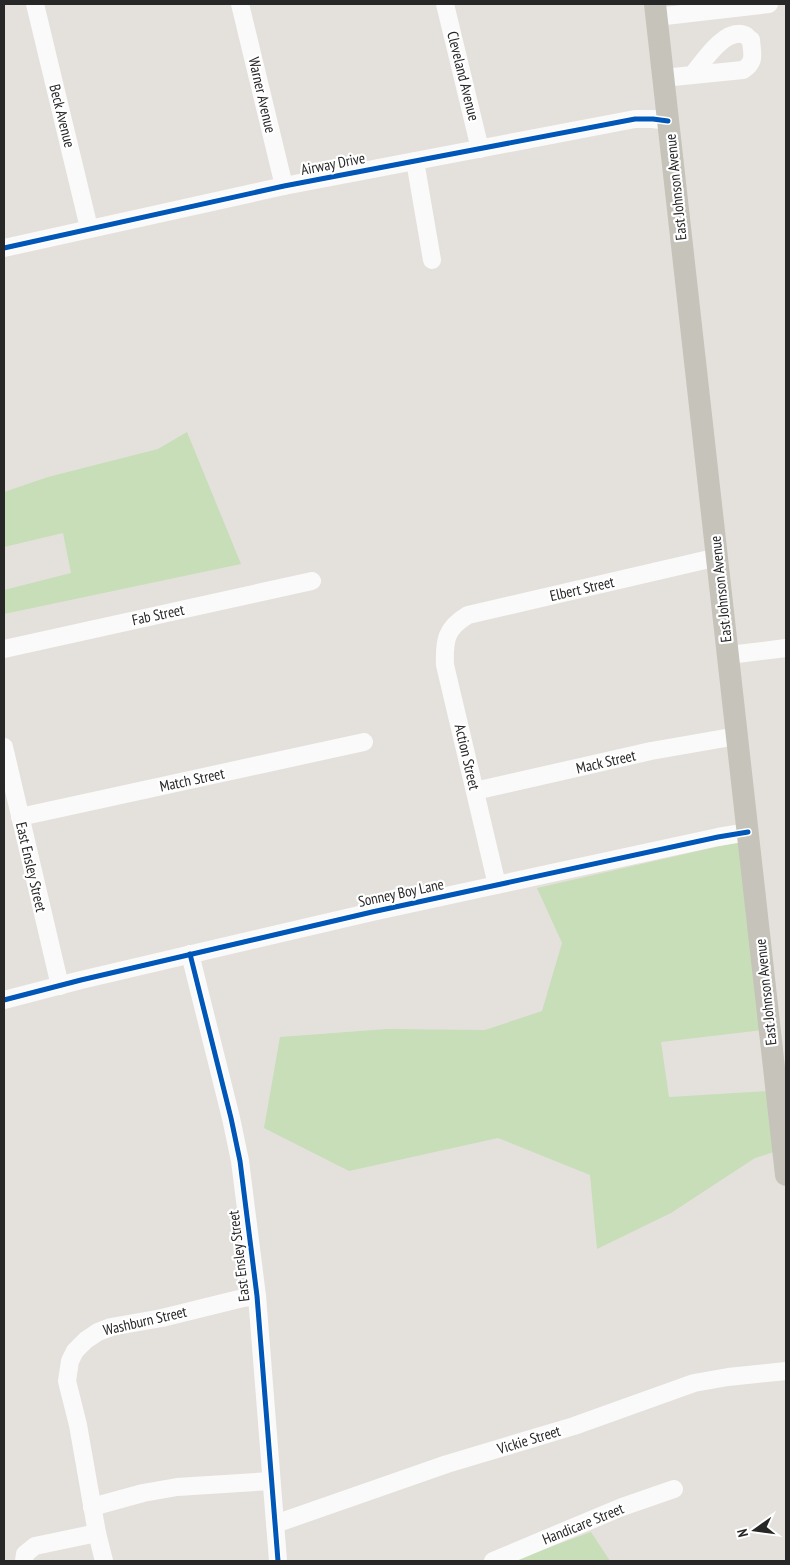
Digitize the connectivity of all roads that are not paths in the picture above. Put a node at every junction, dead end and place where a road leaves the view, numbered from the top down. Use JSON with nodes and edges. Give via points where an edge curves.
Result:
{"nodes":[{"id":1,"x":35,"y":4,"type":"edge"},
{"id":2,"x":240,"y":4,"type":"edge"},
{"id":3,"x":445,"y":4,"type":"edge"},
{"id":4,"x":769,"y":4,"type":"edge"},
{"id":5,"x":710,"y":7,"type":"edge"},
{"id":6,"x":655,"y":10,"type":"edge"},
{"id":7,"x":693,"y":74,"type":"dead end"},
{"id":8,"x":663,"y":78,"type":"junction"},
{"id":9,"x":668,"y":121,"type":"junction"},
{"id":10,"x":480,"y":149,"type":"junction"},
{"id":11,"x":416,"y":161,"type":"junction"},
{"id":12,"x":284,"y":186,"type":"junction"},
{"id":13,"x":89,"y":228,"type":"junction"},
{"id":14,"x":4,"y":248,"type":"edge"},
{"id":15,"x":432,"y":260,"type":"dead end"},
{"id":16,"x":718,"y":558,"type":"junction"},
{"id":17,"x":312,"y":581,"type":"dead end"},
{"id":18,"x":451,"y":630,"type":"joint"},
{"id":19,"x":786,"y":648,"type":"edge"},
{"id":20,"x":4,"y":649,"type":"edge"},
{"id":21,"x":728,"y":655,"type":"junction"},
{"id":22,"x":737,"y":736,"type":"junction"},
{"id":23,"x":364,"y":742,"type":"dead end"},
{"id":24,"x":4,"y":747,"type":"edge"},
{"id":25,"x":475,"y":791,"type":"junction"},
{"id":26,"x":20,"y":817,"type":"junction"},
{"id":27,"x":748,"y":832,"type":"junction"},
{"id":28,"x":497,"y":885,"type":"junction"},
{"id":29,"x":190,"y":954,"type":"junction"},
{"id":30,"x":60,"y":986,"type":"junction"},
{"id":31,"x":4,"y":1000,"type":"edge"},
{"id":32,"x":780,"y":1062,"type":"edge"},
{"id":33,"x":786,"y":1175,"type":"edge"},
{"id":34,"x":257,"y":1296,"type":"junction"},
{"id":35,"x":786,"y":1371,"type":"edge"},
{"id":36,"x":271,"y":1481,"type":"junction"},
{"id":37,"x":674,"y":1489,"type":"dead end"},
{"id":38,"x":92,"y":1507,"type":"junction"},
{"id":39,"x":275,"y":1524,"type":"junction"},
{"id":40,"x":97,"y":1533,"type":"junction"},
{"id":41,"x":24,"y":1561,"type":"edge"},
{"id":42,"x":104,"y":1561,"type":"edge"},
{"id":43,"x":278,"y":1561,"type":"edge"},
{"id":44,"x":493,"y":1561,"type":"edge"}],
"edges":[{"from":1,"to":13,"type":"street","name":"Beck Avenue"},
{"from":2,"to":12,"type":"street","name":"Warner Avenue"},
{"from":3,"to":10,"type":"street","name":"Cleveland Avenue"},
{"from":4,"to":5,"type":"street"},
{"from":5,"to":6,"type":"street"},
{"from":6,"to":8,"type":"main road","name":"East Johnson Avenue"},
{"from":7,"to":8,"type":"street"},
{"from":8,"to":9,"type":"main road","name":"East Johnson Avenue"},
{"from":9,"to":10,"type":"street","name":"Airway Drive","via":[[635,119]]},
{"from":9,"to":16,"type":"main road","name":"East Johnson Avenue"},
{"from":10,"to":11,"type":"street","name":"Airway Drive"},
{"from":11,"to":12,"type":"street","name":"Airway Drive"},
{"from":11,"to":15,"type":"street"},
{"from":12,"to":13,"type":"street","name":"Airway Drive"},
{"from":13,"to":14,"type":"street","name":"Airway Drive"},
{"from":16,"to":18,"type":"street","name":"Elbert Street","via":[[468,615],[457,621]]},
{"from":16,"to":21,"type":"main road","name":"East Johnson Avenue"},
{"from":17,"to":20,"type":"street","name":"Fab Street"},
{"from":18,"to":25,"type":"street","name":"Action Street","via":[[444,648],[445,665]]},
{"from":19,"to":21,"type":"street"},
{"from":21,"to":22,"type":"main road","name":"East Johnson Avenue"},
{"from":22,"to":25,"type":"street","name":"Mack Street"},
{"from":22,"to":27,"type":"main road","name":"East Johnson Avenue"},
{"from":23,"to":26,"type":"street","name":"Match Street"},
{"from":24,"to":26,"type":"street","name":"East Ensley Street"},
{"from":25,"to":28,"type":"street","name":"Action Street"},
{"from":26,"to":30,"type":"street","name":"East Ensley Street"},
{"from":27,"to":28,"type":"street","name":"Sonney Boy Lane"},
{"from":27,"to":32,"type":"main road","name":"East Johnson Avenue"},
{"from":28,"to":29,"type":"street","name":"Sonney Boy Lane"},
{"from":29,"to":30,"type":"street","name":"Sonney Boy Lane"},
{"from":29,"to":34,"type":"street","name":"East Ensley Street","via":[[238,1152]]},
{"from":30,"to":31,"type":"street","name":"Sonney Boy Lane"},
{"from":32,"to":33,"type":"main road","name":"East Johnson Avenue"},
{"from":34,"to":36,"type":"street","name":"East Ensley Street"},
{"from":34,"to":38,"type":"street","name":"Washburn Street","via":[[111,1327],[86,1340],[75,1351],[67,1381]]},
{"from":35,"to":39,"type":"street","name":"Vickie Street","via":[[694,1383]]},
{"from":36,"to":38,"type":"street","via":[[177,1487]]},
{"from":36,"to":39,"type":"street","name":"East Ensley Street"},
{"from":37,"to":44,"type":"street","name":"Handicare Street"},
{"from":38,"to":40,"type":"street","name":"Washburn Street"},
{"from":39,"to":43,"type":"street","name":"East Ensley Street"},
{"from":40,"to":41,"type":"street","via":[[35,1546],[25,1554]]},
{"from":40,"to":42,"type":"street","name":"Washburn Street"}]}
